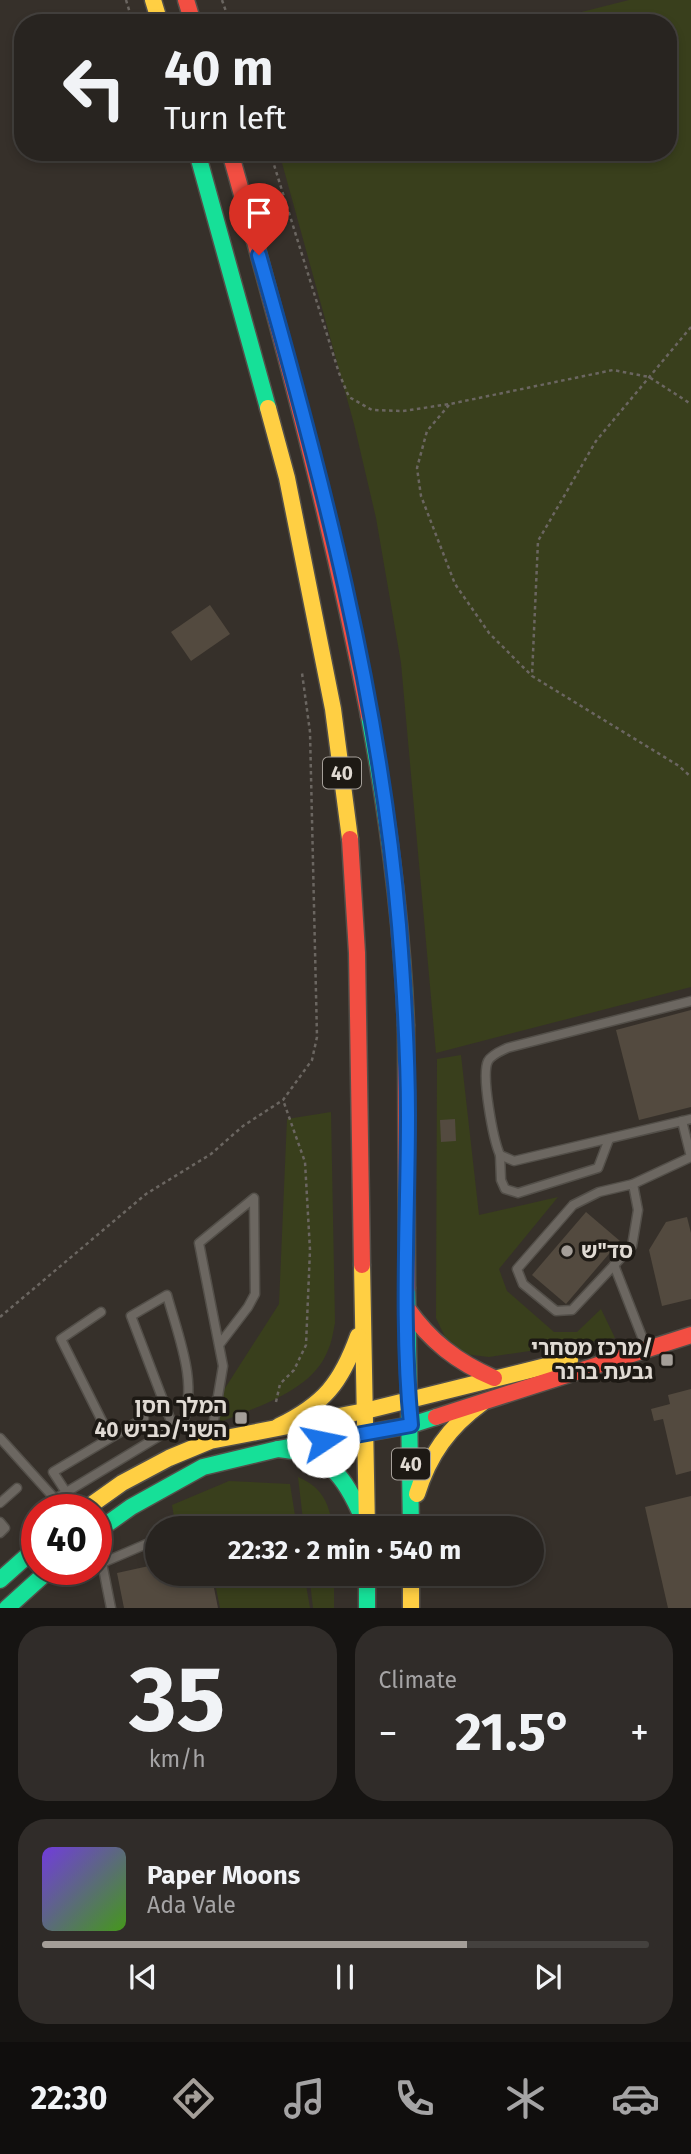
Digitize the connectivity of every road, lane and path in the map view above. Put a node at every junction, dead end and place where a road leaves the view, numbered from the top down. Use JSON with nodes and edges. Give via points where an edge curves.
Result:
{"nodes":[{"id":1,"x":199,"y":161,"type":"edge"},
{"id":2,"x":233,"y":161,"type":"edge"},
{"id":3,"x":273,"y":161,"type":"edge"},
{"id":4,"x":691,"y":327,"type":"edge"},
{"id":5,"x":649,"y":377,"type":"junction"},
{"id":6,"x":450,"y":404,"type":"junction"},
{"id":7,"x":691,"y":404,"type":"edge"},
{"id":8,"x":301,"y":665,"type":"dead end"},
{"id":9,"x":532,"y":676,"type":"junction"},
{"id":10,"x":691,"y":777,"type":"edge"},
{"id":11,"x":691,"y":1000,"type":"edge"},
{"id":12,"x":282,"y":1100,"type":"junction"},
{"id":13,"x":687,"y":1120,"type":"edge"},
{"id":14,"x":609,"y":1139,"type":"junction"},
{"id":15,"x":500,"y":1155,"type":"junction"},
{"id":16,"x":633,"y":1184,"type":"junction"},
{"id":17,"x":614,"y":1265,"type":"junction"},
{"id":18,"x":407,"y":1308,"type":"junction"},
{"id":19,"x":363,"y":1309,"type":"junction"},
{"id":20,"x":101,"y":1312,"type":"dead end"},
{"id":21,"x":0,"y":1317,"type":"edge"},
{"id":22,"x":691,"y":1335,"type":"edge"},
{"id":23,"x":219,"y":1345,"type":"junction"},
{"id":24,"x":646,"y":1348,"type":"junction"},
{"id":25,"x":494,"y":1378,"type":"junction"},
{"id":26,"x":408,"y":1401,"type":"junction"},
{"id":27,"x":482,"y":1403,"type":"junction"},
{"id":28,"x":365,"y":1411,"type":"junction"},
{"id":29,"x":144,"y":1418,"type":"dead end"},
{"id":30,"x":411,"y":1425,"type":"junction"},
{"id":31,"x":279,"y":1426,"type":"junction"},
{"id":32,"x":174,"y":1429,"type":"junction"},
{"id":33,"x":366,"y":1433,"type":"junction"},
{"id":34,"x":110,"y":1437,"type":"junction"},
{"id":35,"x":0,"y":1438,"type":"edge"},
{"id":36,"x":210,"y":1441,"type":"junction"},
{"id":37,"x":278,"y":1449,"type":"junction"},
{"id":38,"x":17,"y":1488,"type":"dead end"},
{"id":39,"x":66,"y":1492,"type":"junction"},
{"id":40,"x":50,"y":1494,"type":"edge"},
{"id":41,"x":63,"y":1494,"type":"edge"},
{"id":42,"x":107,"y":1494,"type":"edge"},
{"id":43,"x":0,"y":1503,"type":"edge"},
{"id":44,"x":361,"y":1516,"type":"edge"},
{"id":45,"x":366,"y":1516,"type":"edge"},
{"id":46,"x":411,"y":1516,"type":"edge"},
{"id":47,"x":414,"y":1516,"type":"edge"},
{"id":48,"x":112,"y":1521,"type":"edge"},
{"id":49,"x":0,"y":1522,"type":"edge"},
{"id":50,"x":0,"y":1533,"type":"edge"},
{"id":51,"x":145,"y":1545,"type":"edge"},
{"id":52,"x":112,"y":1559,"type":"edge"},
{"id":53,"x":21,"y":1561,"type":"edge"},
{"id":54,"x":0,"y":1580,"type":"edge"},
{"id":55,"x":33,"y":1585,"type":"edge"},
{"id":56,"x":106,"y":1585,"type":"edge"},
{"id":57,"x":367,"y":1586,"type":"edge"},
{"id":58,"x":411,"y":1586,"type":"edge"},
{"id":59,"x":8,"y":1608,"type":"edge"},
{"id":60,"x":111,"y":1608,"type":"edge"},
{"id":61,"x":367,"y":1608,"type":"edge"},
{"id":62,"x":411,"y":1608,"type":"edge"}],
"edges":[{"from":1,"to":19,"type":"main road","number":"40","via":[[287,478],[333,709],[349,830],[357,953]]},
{"from":2,"to":18,"type":"main road","number":"40","via":[[327,509],[366,690],[385,811],[406,1031]]},
{"from":3,"to":6,"type":"path","via":[[349,397],[372,410]]},
{"from":4,"to":5,"type":"path"},
{"from":5,"to":6,"type":"path","via":[[613,370]]},
{"from":5,"to":7,"type":"path"},
{"from":5,"to":9,"type":"path","via":[[596,441],[538,541]]},
{"from":6,"to":9,"type":"path","via":[[427,431],[417,468],[421,496],[455,584],[489,633]]},
{"from":8,"to":12,"type":"path","via":[[310,732],[317,1037],[312,1060]]},
{"from":9,"to":10,"type":"path"},
{"from":11,"to":15,"type":"lane","via":[[495,1054],[488,1061],[486,1076],[493,1140]]},
{"from":12,"to":21,"type":"path","via":[[211,1154],[146,1194]]},
{"from":12,"to":31,"type":"path","via":[[305,1162],[310,1250],[306,1345],[294,1370],[280,1384],[275,1406]]},
{"from":13,"to":14,"type":"lane"},
{"from":13,"to":16,"type":"lane","via":[[691,1157]]},
{"from":14,"to":15,"type":"lane","via":[[514,1161]]},
{"from":14,"to":15,"type":"lane","via":[[598,1168],[518,1193],[505,1189]]},
{"from":16,"to":17,"type":"lane","via":[[638,1210],[632,1246]]},
{"from":16,"to":17,"type":"lane","via":[[599,1192],[573,1205],[517,1269],[523,1284],[556,1311],[572,1310]]},
{"from":17,"to":24,"type":"lane"},
{"from":18,"to":25,"type":"main road","via":[[445,1353]]},
{"from":18,"to":26,"type":"main road","number":"40"},
{"from":19,"to":28,"type":"main road","number":"40"},
{"from":19,"to":31,"type":"main road","via":[[356,1343],[339,1382],[314,1407]]},
{"from":20,"to":34,"type":"lane","via":[[61,1339]]},
{"from":22,"to":24,"type":"main road"},
{"from":23,"to":23,"type":"lane","via":[[255,1294],[254,1198],[199,1243]]},
{"from":23,"to":36,"type":"lane","via":[[223,1366]]},
{"from":24,"to":25,"type":"main road"},
{"from":24,"to":27,"type":"main road"},
{"from":25,"to":26,"type":"main road"},
{"from":26,"to":28,"type":"main road"},
{"from":26,"to":30,"type":"main road","number":"40"},
{"from":27,"to":30,"type":"main road"},
{"from":27,"to":47,"type":"main road","via":[[458,1421],[438,1446],[420,1485]]},
{"from":28,"to":31,"type":"main road"},
{"from":28,"to":33,"type":"main road","number":"40"},
{"from":29,"to":34,"type":"lane"},
{"from":30,"to":33,"type":"main road"},
{"from":30,"to":46,"type":"main road","number":"40"},
{"from":31,"to":36,"type":"main road"},
{"from":32,"to":32,"type":"lane","via":[[182,1425],[189,1410],[188,1377],[167,1295],[131,1316]]},
{"from":32,"to":39,"type":"lane"},
{"from":33,"to":37,"type":"main road"},
{"from":33,"to":45,"type":"main road","number":"40"},
{"from":34,"to":39,"type":"lane","via":[[53,1472]]},
{"from":35,"to":40,"type":"lane"},
{"from":36,"to":42,"type":"main road","via":[[169,1458]]},
{"from":37,"to":44,"type":"main road","via":[[306,1452],[330,1465]]},
{"from":37,"to":48,"type":"main road","via":[[204,1467]]},
{"from":38,"to":43,"type":"lane"},
{"from":39,"to":41,"type":"lane"},
{"from":49,"to":50,"type":"lane","via":[[5,1528]]},
{"from":51,"to":52,"type":"lane"},
{"from":53,"to":54,"type":"main road"},
{"from":55,"to":59,"type":"main road"},
{"from":56,"to":60,"type":"lane"},
{"from":57,"to":61,"type":"main road"},
{"from":58,"to":62,"type":"main road"}]}
